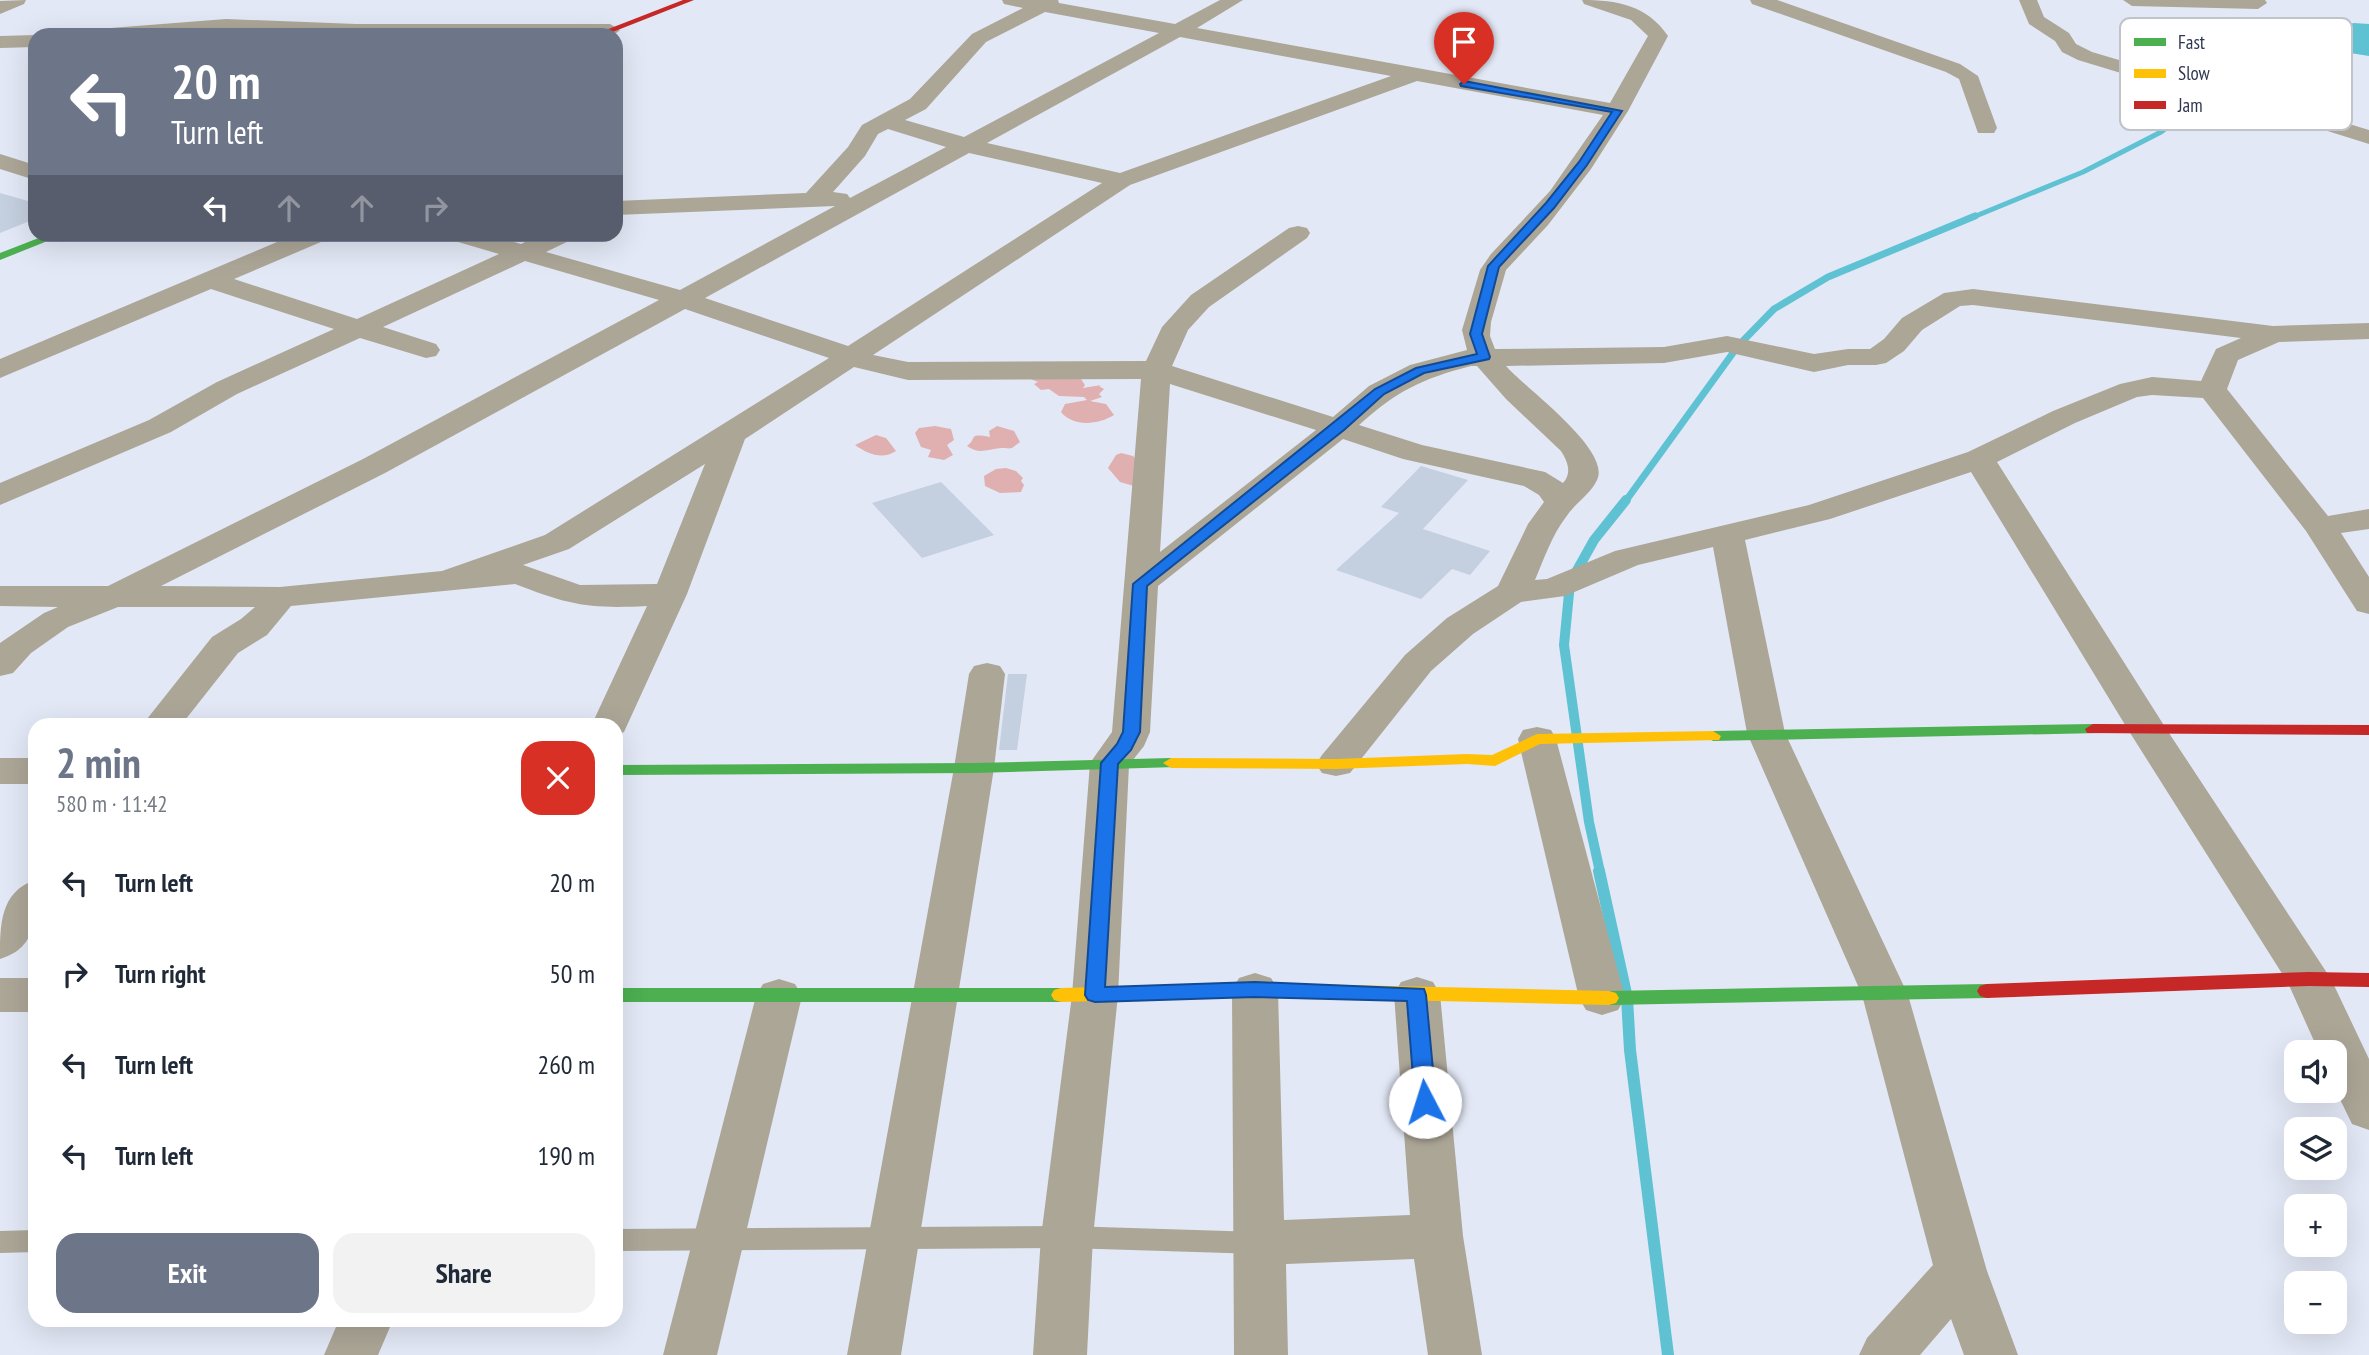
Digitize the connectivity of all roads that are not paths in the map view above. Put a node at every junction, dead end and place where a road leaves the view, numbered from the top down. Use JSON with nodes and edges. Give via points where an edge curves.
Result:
{"nodes":[{"id":1,"x":17,"y":0,"type":"edge"},
{"id":2,"x":690,"y":0,"type":"edge"},
{"id":3,"x":1011,"y":0,"type":"edge"},
{"id":4,"x":1234,"y":0,"type":"edge"},
{"id":5,"x":1591,"y":0,"type":"edge"},
{"id":6,"x":1759,"y":0,"type":"edge"},
{"id":7,"x":2028,"y":0,"type":"edge"},
{"id":8,"x":2132,"y":0,"type":"edge"},
{"id":9,"x":2250,"y":0,"type":"edge"},
{"id":10,"x":1048,"y":3,"type":"edge"},
{"id":11,"x":0,"y":8,"type":"edge"},
{"id":12,"x":179,"y":28,"type":"edge"},
{"id":13,"x":313,"y":28,"type":"edge"},
{"id":14,"x":616,"y":28,"type":"edge"},
{"id":15,"x":1177,"y":30,"type":"junction"},
{"id":16,"x":28,"y":41,"type":"edge"},
{"id":17,"x":0,"y":42,"type":"edge"},
{"id":18,"x":2120,"y":67,"type":"edge"},
{"id":19,"x":1413,"y":75,"type":"junction"},
{"id":20,"x":1618,"y":111,"type":"junction"},
{"id":21,"x":889,"y":122,"type":"junction"},
{"id":22,"x":1986,"y":128,"type":"dead end"},
{"id":23,"x":2346,"y":130,"type":"edge"},
{"id":24,"x":2369,"y":137,"type":"edge"},
{"id":25,"x":965,"y":145,"type":"junction"},
{"id":26,"x":0,"y":161,"type":"edge"},
{"id":27,"x":28,"y":171,"type":"edge"},
{"id":28,"x":1122,"y":180,"type":"junction"},
{"id":29,"x":814,"y":199,"type":"junction"},
{"id":30,"x":863,"y":199,"type":"junction"},
{"id":31,"x":623,"y":209,"type":"edge"},
{"id":32,"x":1298,"y":233,"type":"dead end"},
{"id":33,"x":39,"y":242,"type":"edge"},
{"id":34,"x":301,"y":242,"type":"edge"},
{"id":35,"x":485,"y":242,"type":"edge"},
{"id":36,"x":547,"y":242,"type":"edge"},
{"id":37,"x":523,"y":253,"type":"junction"},
{"id":38,"x":0,"y":257,"type":"edge"},
{"id":39,"x":213,"y":281,"type":"junction"},
{"id":40,"x":680,"y":298,"type":"junction"},
{"id":41,"x":362,"y":328,"type":"junction"},
{"id":42,"x":2369,"y":331,"type":"edge"},
{"id":43,"x":2311,"y":332,"type":"junction"},
{"id":44,"x":2273,"y":334,"type":"junction"},
{"id":45,"x":426,"y":350,"type":"dead end"},
{"id":46,"x":2369,"y":352,"type":"edge"},
{"id":47,"x":848,"y":357,"type":"junction"},
{"id":48,"x":1484,"y":357,"type":"junction"},
{"id":49,"x":0,"y":369,"type":"edge"},
{"id":50,"x":1156,"y":370,"type":"junction"},
{"id":51,"x":2212,"y":390,"type":"junction"},
{"id":52,"x":1339,"y":427,"type":"junction"},
{"id":53,"x":732,"y":434,"type":"junction"},
{"id":54,"x":1979,"y":459,"type":"junction"},
{"id":55,"x":0,"y":495,"type":"edge"},
{"id":56,"x":1560,"y":502,"type":"junction"},
{"id":57,"x":2369,"y":519,"type":"edge"},
{"id":58,"x":2320,"y":527,"type":"junction"},
{"id":59,"x":1727,"y":532,"type":"junction"},
{"id":60,"x":449,"y":580,"type":"junction"},
{"id":61,"x":1140,"y":584,"type":"junction"},
{"id":62,"x":1513,"y":592,"type":"junction"},
{"id":63,"x":119,"y":594,"type":"junction"},
{"id":64,"x":670,"y":594,"type":"junction"},
{"id":65,"x":0,"y":596,"type":"edge"},
{"id":66,"x":2367,"y":596,"type":"edge"},
{"id":67,"x":280,"y":597,"type":"junction"},
{"id":68,"x":0,"y":665,"type":"edge"},
{"id":69,"x":987,"y":674,"type":"dead end"},
{"id":70,"x":167,"y":718,"type":"edge"},
{"id":71,"x":614,"y":718,"type":"edge"},
{"id":72,"x":2146,"y":728,"type":"junction"},
{"id":73,"x":2369,"y":730,"type":"edge"},
{"id":74,"x":1766,"y":733,"type":"junction"},
{"id":75,"x":1537,"y":738,"type":"junction"},
{"id":76,"x":1110,"y":763,"type":"junction"},
{"id":77,"x":1336,"y":764,"type":"junction"},
{"id":78,"x":975,"y":768,"type":"junction"},
{"id":79,"x":623,"y":770,"type":"edge"},
{"id":80,"x":0,"y":771,"type":"edge"},
{"id":81,"x":28,"y":771,"type":"edge"},
{"id":82,"x":28,"y":905,"type":"edge"},
{"id":83,"x":0,"y":943,"type":"edge"},
{"id":84,"x":2309,"y":979,"type":"junction"},
{"id":85,"x":2369,"y":980,"type":"edge"},
{"id":86,"x":1255,"y":990,"type":"junction"},
{"id":87,"x":936,"y":993,"type":"junction"},
{"id":88,"x":0,"y":995,"type":"edge"},
{"id":89,"x":28,"y":995,"type":"edge"},
{"id":90,"x":623,"y":995,"type":"edge"},
{"id":91,"x":1095,"y":995,"type":"junction"},
{"id":92,"x":1417,"y":995,"type":"junction"},
{"id":93,"x":1885,"y":995,"type":"junction"},
{"id":94,"x":779,"y":996,"type":"junction"},
{"id":95,"x":1602,"y":998,"type":"junction"},
{"id":96,"x":2369,"y":1111,"type":"edge"},
{"id":97,"x":1437,"y":1236,"type":"junction"},
{"id":98,"x":1067,"y":1237,"type":"junction"},
{"id":99,"x":623,"y":1240,"type":"edge"},
{"id":100,"x":720,"y":1240,"type":"junction"},
{"id":101,"x":895,"y":1240,"type":"junction"},
{"id":102,"x":28,"y":1241,"type":"edge"},
{"id":103,"x":0,"y":1242,"type":"edge"},
{"id":104,"x":1260,"y":1242,"type":"junction"},
{"id":105,"x":1961,"y":1271,"type":"junction"},
{"id":106,"x":363,"y":1327,"type":"edge"},
{"id":107,"x":351,"y":1355,"type":"edge"},
{"id":108,"x":690,"y":1355,"type":"edge"},
{"id":109,"x":874,"y":1355,"type":"edge"},
{"id":110,"x":1060,"y":1355,"type":"edge"},
{"id":111,"x":1261,"y":1355,"type":"edge"},
{"id":112,"x":1455,"y":1355,"type":"edge"},
{"id":113,"x":1886,"y":1355,"type":"edge"},
{"id":114,"x":1991,"y":1355,"type":"edge"}],
"edges":[{"from":1,"to":11,"type":"street"},
{"from":2,"to":14,"type":"main road"},
{"from":3,"to":10,"type":"street"},
{"from":4,"to":15,"type":"street"},
{"from":5,"to":20,"type":"street","via":[[1651,23],[1658,36]]},
{"from":6,"to":22,"type":"street","via":[[1968,76]]},
{"from":7,"to":18,"type":"street","via":[[2036,20],[2062,37],[2069,48]]},
{"from":8,"to":9,"type":"street","via":[[2258,3]]},
{"from":10,"to":15,"type":"street"},
{"from":10,"to":21,"type":"street","via":[[979,38],[918,104]]},
{"from":12,"to":13,"type":"street","via":[[226,24]]},
{"from":15,"to":19,"type":"street"},
{"from":15,"to":25,"type":"street"},
{"from":16,"to":17,"type":"street"},
{"from":19,"to":20,"type":"street"},
{"from":19,"to":28,"type":"street"},
{"from":20,"to":48,"type":"street","via":[[1542,216],[1494,266],[1476,334]]},
{"from":21,"to":25,"type":"street"},
{"from":21,"to":29,"type":"street","via":[[870,131]]},
{"from":23,"to":24,"type":"street"},
{"from":25,"to":28,"type":"street"},
{"from":25,"to":30,"type":"street"},
{"from":26,"to":27,"type":"street"},
{"from":28,"to":47,"type":"street"},
{"from":29,"to":30,"type":"street"},
{"from":29,"to":31,"type":"street"},
{"from":30,"to":40,"type":"street"},
{"from":32,"to":50,"type":"street","via":[[1200,302],[1176,327]]},
{"from":33,"to":38,"type":"main road"},
{"from":34,"to":39,"type":"street"},
{"from":35,"to":37,"type":"street"},
{"from":36,"to":37,"type":"street"},
{"from":37,"to":40,"type":"street"},
{"from":37,"to":41,"type":"street"},
{"from":39,"to":41,"type":"street"},
{"from":39,"to":49,"type":"street"},
{"from":40,"to":47,"type":"street"},
{"from":40,"to":63,"type":"street","via":[[374,466]]},
{"from":41,"to":45,"type":"street"},
{"from":41,"to":55,"type":"street","via":[[227,387],[160,426]]},
{"from":42,"to":43,"type":"street"},
{"from":43,"to":44,"type":"street"},
{"from":43,"to":46,"type":"street"},
{"from":44,"to":48,"type":"street","via":[[1973,297],[1953,299],[1912,324],[1876,357],[1814,363],[1727,344],[1664,355]]},
{"from":44,"to":51,"type":"street","via":[[2226,355]]},
{"from":47,"to":50,"type":"street","via":[[908,371]]},
{"from":47,"to":53,"type":"street"},
{"from":48,"to":52,"type":"street","via":[[1420,371],[1379,392]]},
{"from":48,"to":56,"type":"street","via":[[1500,380],[1567,438],[1583,459],[1584,472],[1577,488]]},
{"from":50,"to":52,"type":"street"},
{"from":50,"to":61,"type":"street"},
{"from":51,"to":54,"type":"street","via":[[2152,386],[2130,390]]},
{"from":51,"to":58,"type":"street"},
{"from":52,"to":56,"type":"street","via":[[1414,452],[1534,479],[1550,488]]},
{"from":52,"to":61,"type":"street"},
{"from":53,"to":60,"type":"street","via":[[557,542]]},
{"from":53,"to":64,"type":"street"},
{"from":54,"to":59,"type":"street","via":[[1819,512]]},
{"from":54,"to":72,"type":"street"},
{"from":56,"to":62,"type":"street","via":[[1544,524]]},
{"from":57,"to":58,"type":"street"},
{"from":58,"to":66,"type":"street"},
{"from":59,"to":62,"type":"street","via":[[1627,558],[1553,589]]},
{"from":59,"to":74,"type":"street"},
{"from":60,"to":64,"type":"street","via":[[516,574],[586,597]]},
{"from":60,"to":67,"type":"street"},
{"from":61,"to":76,"type":"street","via":[[1131,732]]},
{"from":62,"to":77,"type":"street","via":[[1460,626],[1419,663]]},
{"from":63,"to":65,"type":"street"},
{"from":63,"to":67,"type":"street"},
{"from":63,"to":68,"type":"street","via":[[56,620],[18,645]]},
{"from":64,"to":71,"type":"street"},
{"from":67,"to":70,"type":"street","via":[[254,627],[225,645]]},
{"from":69,"to":78,"type":"street"},
{"from":72,"to":73,"type":"main road"},
{"from":72,"to":74,"type":"main road"},
{"from":72,"to":84,"type":"street"},
{"from":74,"to":75,"type":"main road"},
{"from":74,"to":93,"type":"street"},
{"from":75,"to":77,"type":"main road","via":[[1495,761]]},
{"from":75,"to":95,"type":"street"},
{"from":76,"to":77,"type":"main road"},
{"from":76,"to":78,"type":"main road"},
{"from":76,"to":91,"type":"street"},
{"from":78,"to":79,"type":"main road"},
{"from":78,"to":87,"type":"street"},
{"from":80,"to":81,"type":"street"},
{"from":82,"to":83,"type":"street"},
{"from":84,"to":85,"type":"main road"},
{"from":84,"to":93,"type":"main road"},
{"from":84,"to":96,"type":"street"},
{"from":86,"to":91,"type":"main road"},
{"from":86,"to":92,"type":"main road"},
{"from":86,"to":104,"type":"street"},
{"from":87,"to":91,"type":"main road"},
{"from":87,"to":94,"type":"main road"},
{"from":87,"to":101,"type":"street"},
{"from":88,"to":89,"type":"street"},
{"from":90,"to":94,"type":"main road"},
{"from":91,"to":98,"type":"street"},
{"from":92,"to":95,"type":"main road"},
{"from":92,"to":97,"type":"street"},
{"from":93,"to":95,"type":"main road"},
{"from":93,"to":105,"type":"street"},
{"from":94,"to":100,"type":"street"},
{"from":97,"to":104,"type":"street"},
{"from":97,"to":112,"type":"street"},
{"from":98,"to":101,"type":"lane"},
{"from":98,"to":104,"type":"lane"},
{"from":98,"to":110,"type":"street"},
{"from":99,"to":100,"type":"lane"},
{"from":100,"to":101,"type":"lane"},
{"from":100,"to":108,"type":"street"},
{"from":101,"to":109,"type":"street"},
{"from":102,"to":103,"type":"lane"},
{"from":104,"to":111,"type":"street"},
{"from":105,"to":113,"type":"street"},
{"from":105,"to":114,"type":"street"},
{"from":106,"to":107,"type":"street"}]}
